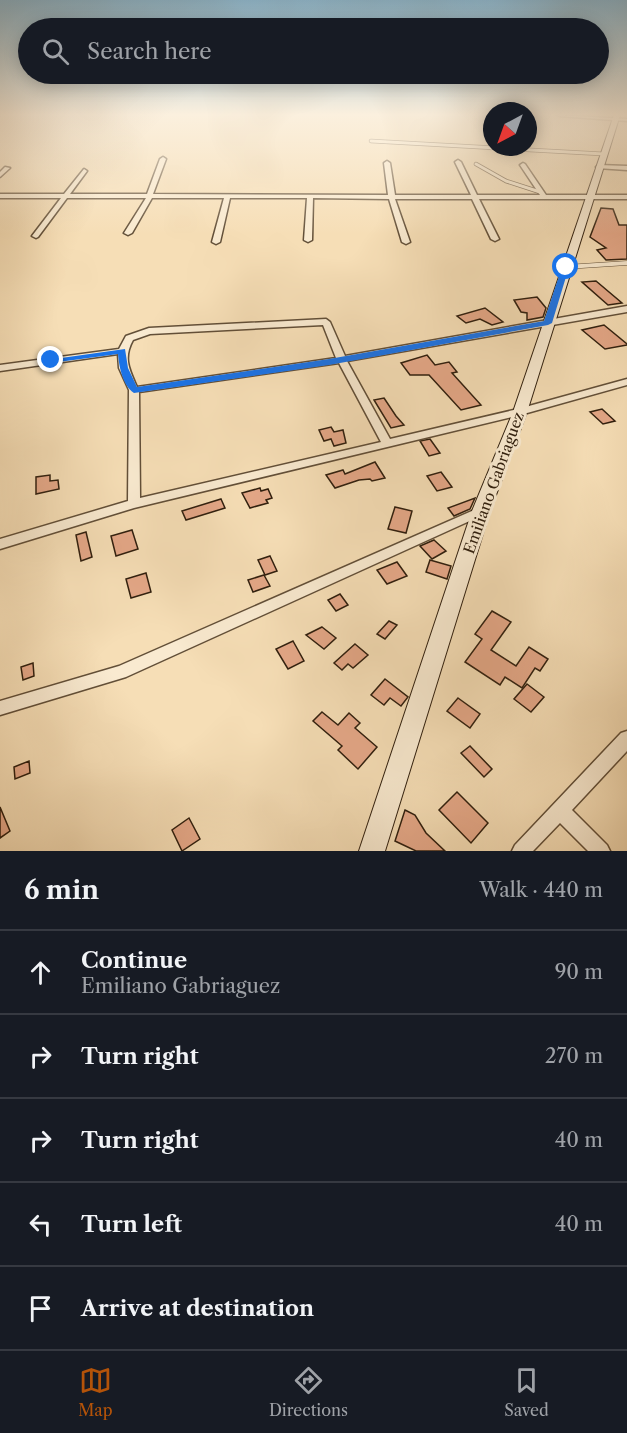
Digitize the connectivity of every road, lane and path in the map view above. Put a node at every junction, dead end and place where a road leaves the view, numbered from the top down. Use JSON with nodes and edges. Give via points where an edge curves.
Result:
{"nodes":[{"id":1,"x":544,"y":155,"type":"edge"},
{"id":2,"x":604,"y":155,"type":"edge"},
{"id":3,"x":163,"y":159,"type":"dead end"},
{"id":4,"x":458,"y":162,"type":"dead end"},
{"id":5,"x":601,"y":162,"type":"junction"},
{"id":6,"x":387,"y":163,"type":"dead end"},
{"id":7,"x":476,"y":164,"type":"dead end"},
{"id":8,"x":523,"y":165,"type":"dead end"},
{"id":9,"x":627,"y":167,"type":"edge"},
{"id":10,"x":7,"y":168,"type":"dead end"},
{"id":11,"x":84,"y":171,"type":"dead end"},
{"id":12,"x":0,"y":176,"type":"edge"},
{"id":13,"x":542,"y":195,"type":"junction"},
{"id":14,"x":0,"y":196,"type":"edge"},
{"id":15,"x":474,"y":197,"type":"junction"},
{"id":16,"x":590,"y":197,"type":"junction"},
{"id":17,"x":627,"y":197,"type":"edge"},
{"id":18,"x":63,"y":198,"type":"junction"},
{"id":19,"x":149,"y":198,"type":"junction"},
{"id":20,"x":227,"y":198,"type":"junction"},
{"id":21,"x":310,"y":198,"type":"junction"},
{"id":22,"x":392,"y":198,"type":"junction"},
{"id":23,"x":128,"y":233,"type":"dead end"},
{"id":24,"x":36,"y":236,"type":"dead end"},
{"id":25,"x":495,"y":239,"type":"dead end"},
{"id":26,"x":308,"y":240,"type":"dead end"},
{"id":27,"x":216,"y":242,"type":"dead end"},
{"id":28,"x":406,"y":242,"type":"dead end"},
{"id":29,"x":627,"y":263,"type":"edge"},
{"id":30,"x":566,"y":267,"type":"junction"},
{"id":31,"x":627,"y":309,"type":"edge"},
{"id":32,"x":548,"y":323,"type":"junction"},
{"id":33,"x":122,"y":351,"type":"junction"},
{"id":34,"x":342,"y":360,"type":"junction"},
{"id":35,"x":0,"y":368,"type":"edge"},
{"id":36,"x":627,"y":382,"type":"edge"},
{"id":37,"x":134,"y":390,"type":"junction"},
{"id":38,"x":520,"y":412,"type":"junction"},
{"id":39,"x":387,"y":443,"type":"junction"},
{"id":40,"x":134,"y":504,"type":"junction"},
{"id":41,"x":481,"y":512,"type":"junction"},
{"id":42,"x":0,"y":544,"type":"edge"},
{"id":43,"x":0,"y":708,"type":"edge"},
{"id":44,"x":627,"y":739,"type":"edge"},
{"id":45,"x":561,"y":811,"type":"junction"},
{"id":46,"x":372,"y":851,"type":"edge"},
{"id":47,"x":521,"y":851,"type":"edge"},
{"id":48,"x":602,"y":851,"type":"edge"}],
"edges":[{"from":1,"to":5,"type":"lane"},
{"from":2,"to":5,"type":"main road","name":"Emiliano Gabriaguez"},
{"from":3,"to":19,"type":"street"},
{"from":4,"to":15,"type":"street"},
{"from":5,"to":9,"type":"street"},
{"from":5,"to":16,"type":"main road","name":"Emiliano Gabriaguez"},
{"from":6,"to":22,"type":"street"},
{"from":7,"to":13,"type":"lane"},
{"from":8,"to":13,"type":"street"},
{"from":10,"to":12,"type":"street"},
{"from":11,"to":18,"type":"street"},
{"from":13,"to":15,"type":"street"},
{"from":13,"to":16,"type":"street"},
{"from":14,"to":18,"type":"street"},
{"from":15,"to":22,"type":"street"},
{"from":15,"to":25,"type":"street"},
{"from":16,"to":17,"type":"street"},
{"from":16,"to":30,"type":"main road","name":"Emiliano Gabriaguez"},
{"from":18,"to":19,"type":"street"},
{"from":18,"to":24,"type":"street"},
{"from":19,"to":20,"type":"street"},
{"from":19,"to":23,"type":"street"},
{"from":20,"to":21,"type":"street"},
{"from":20,"to":27,"type":"street"},
{"from":21,"to":22,"type":"street"},
{"from":21,"to":26,"type":"street"},
{"from":22,"to":28,"type":"street"},
{"from":29,"to":30,"type":"lane"},
{"from":30,"to":32,"type":"main road","name":"Emiliano Gabriaguez"},
{"from":31,"to":32,"type":"street"},
{"from":32,"to":34,"type":"street"},
{"from":32,"to":38,"type":"main road","name":"Emiliano Gabriaguez"},
{"from":33,"to":34,"type":"street","via":[[129,338],[149,330],[326,322]]},
{"from":33,"to":35,"type":"street"},
{"from":33,"to":37,"type":"street","via":[[124,368]]},
{"from":34,"to":37,"type":"street"},
{"from":34,"to":39,"type":"street"},
{"from":36,"to":38,"type":"street"},
{"from":37,"to":40,"type":"street"},
{"from":38,"to":39,"type":"street"},
{"from":38,"to":41,"type":"main road","name":"Emiliano Gabriaguez"},
{"from":39,"to":40,"type":"street"},
{"from":40,"to":42,"type":"street"},
{"from":41,"to":43,"type":"street","via":[[121,672]]},
{"from":41,"to":46,"type":"main road","name":"Emiliano Gabriaguez"},
{"from":44,"to":45,"type":"street"},
{"from":45,"to":47,"type":"street"},
{"from":45,"to":48,"type":"street"}]}
